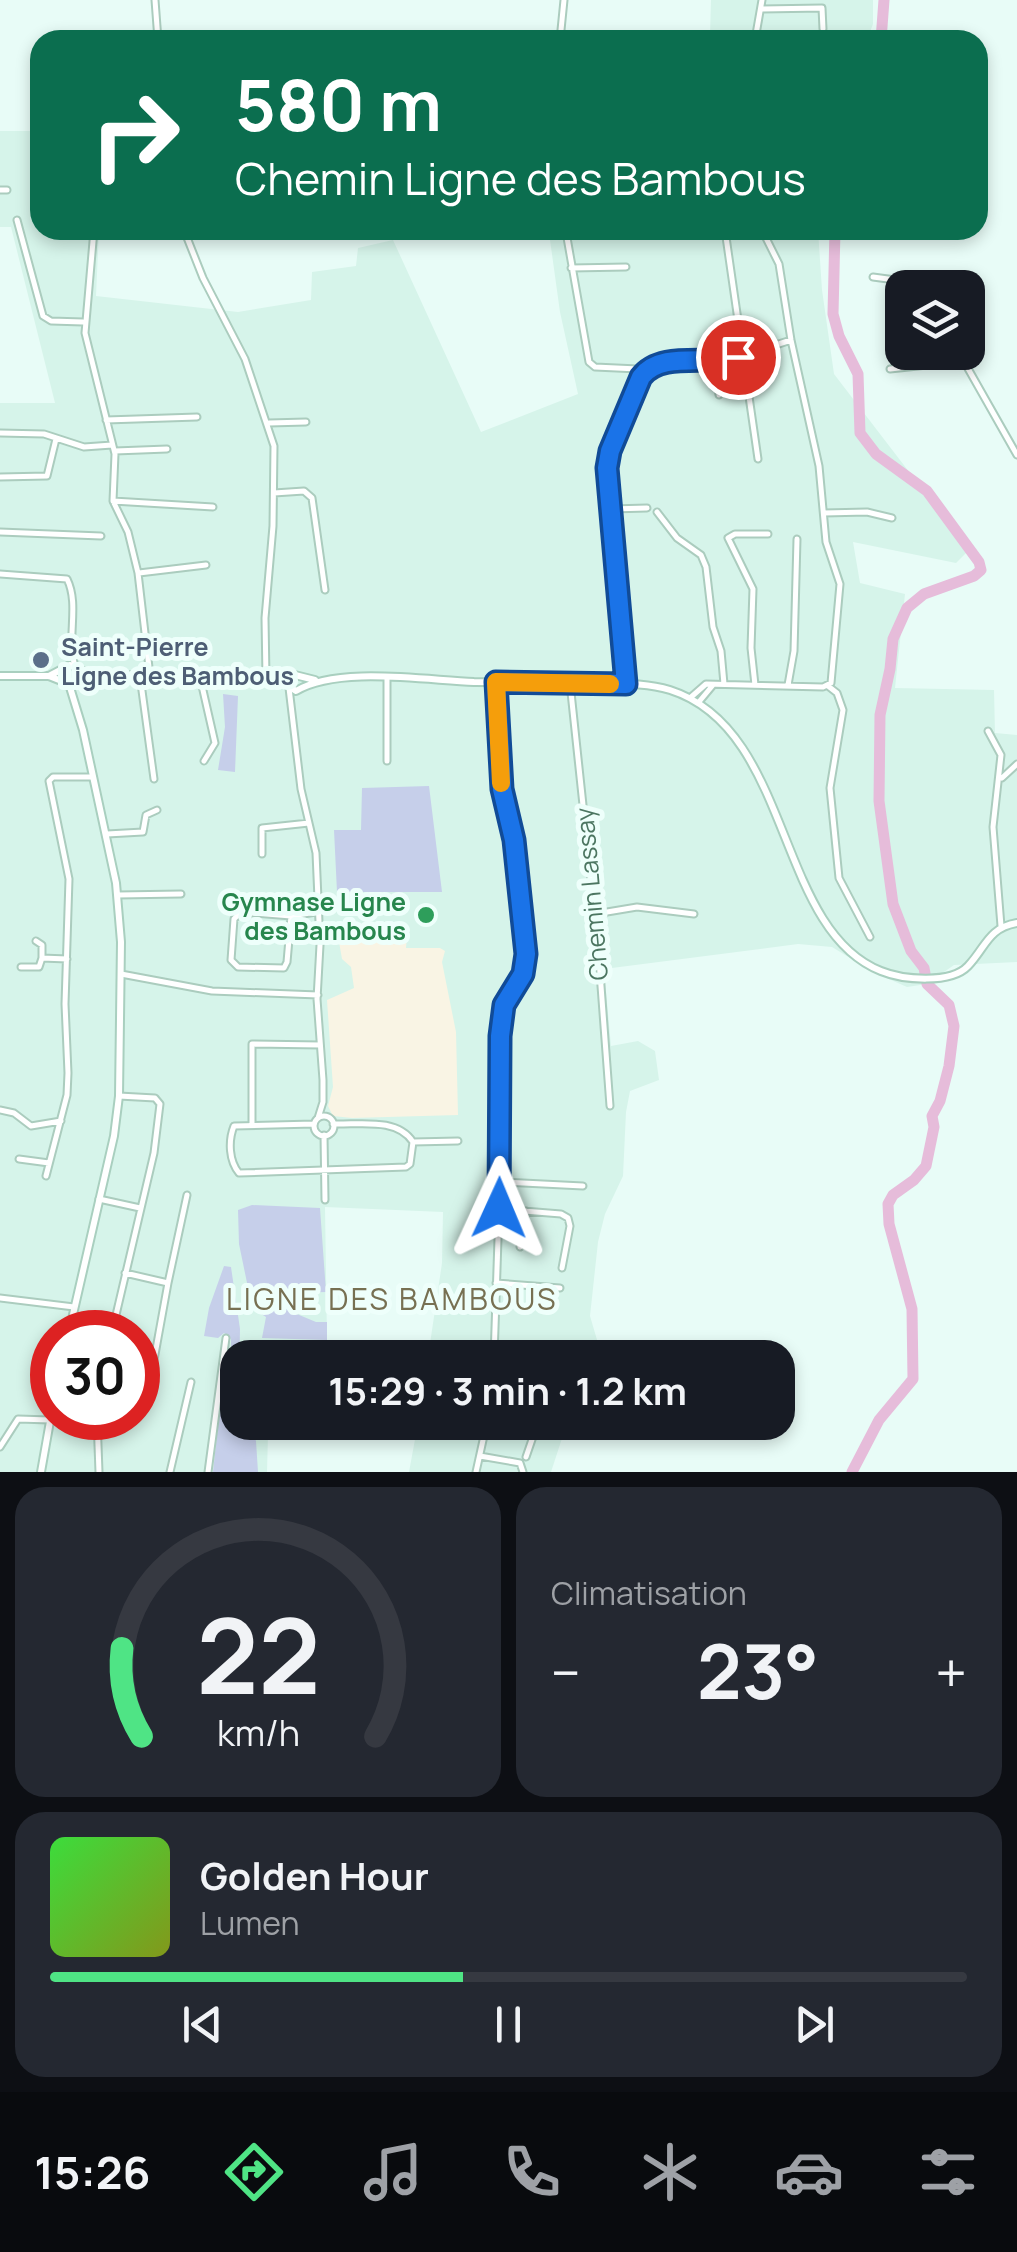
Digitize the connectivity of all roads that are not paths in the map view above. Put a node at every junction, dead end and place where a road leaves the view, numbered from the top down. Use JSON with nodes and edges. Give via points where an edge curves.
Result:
{"nodes":[{"id":1,"x":155,"y":0,"type":"edge"},
{"id":2,"x":564,"y":0,"type":"edge"},
{"id":3,"x":762,"y":0,"type":"edge"},
{"id":4,"x":761,"y":8,"type":"junction"},
{"id":5,"x":823,"y":29,"type":"dead end"},
{"id":6,"x":157,"y":30,"type":"edge"},
{"id":7,"x":561,"y":30,"type":"edge"},
{"id":8,"x":757,"y":30,"type":"edge"},
{"id":9,"x":17,"y":220,"type":"dead end"},
{"id":10,"x":94,"y":240,"type":"edge"},
{"id":11,"x":188,"y":240,"type":"edge"},
{"id":12,"x":565,"y":240,"type":"edge"},
{"id":13,"x":727,"y":240,"type":"edge"},
{"id":14,"x":767,"y":240,"type":"edge"},
{"id":15,"x":626,"y":267,"type":"dead end"},
{"id":16,"x":570,"y":268,"type":"junction"},
{"id":17,"x":873,"y":277,"type":"dead end"},
{"id":18,"x":885,"y":279,"type":"edge"},
{"id":19,"x":83,"y":322,"type":"junction"},
{"id":20,"x":791,"y":340,"type":"junction"},
{"id":21,"x":744,"y":353,"type":"junction"},
{"id":22,"x":715,"y":360,"type":"junction"},
{"id":23,"x":969,"y":370,"type":"edge"},
{"id":24,"x":641,"y":377,"type":"junction"},
{"id":25,"x":719,"y":395,"type":"dead end"},
{"id":26,"x":197,"y":417,"type":"dead end"},
{"id":27,"x":106,"y":420,"type":"junction"},
{"id":28,"x":268,"y":422,"type":"junction"},
{"id":29,"x":306,"y":422,"type":"dead end"},
{"id":30,"x":0,"y":433,"type":"edge"},
{"id":31,"x":56,"y":438,"type":"junction"},
{"id":32,"x":113,"y":448,"type":"junction"},
{"id":33,"x":167,"y":449,"type":"dead end"},
{"id":34,"x":1017,"y":455,"type":"edge"},
{"id":35,"x":758,"y":459,"type":"dead end"},
{"id":36,"x":0,"y":477,"type":"edge"},
{"id":37,"x":274,"y":492,"type":"junction"},
{"id":38,"x":112,"y":501,"type":"junction"},
{"id":39,"x":213,"y":507,"type":"dead end"},
{"id":40,"x":647,"y":508,"type":"dead end"},
{"id":41,"x":611,"y":509,"type":"junction"},
{"id":42,"x":658,"y":512,"type":"dead end"},
{"id":43,"x":824,"y":513,"type":"junction"},
{"id":44,"x":892,"y":518,"type":"dead end"},
{"id":45,"x":0,"y":532,"type":"edge"},
{"id":46,"x":768,"y":534,"type":"dead end"},
{"id":47,"x":101,"y":536,"type":"dead end"},
{"id":48,"x":797,"y":539,"type":"dead end"},
{"id":49,"x":206,"y":564,"type":"dead end"},
{"id":50,"x":138,"y":573,"type":"junction"},
{"id":51,"x":0,"y":574,"type":"edge"},
{"id":52,"x":325,"y":590,"type":"dead end"},
{"id":53,"x":70,"y":652,"type":"junction"},
{"id":54,"x":64,"y":668,"type":"junction"},
{"id":55,"x":76,"y":668,"type":"junction"},
{"id":56,"x":90,"y":674,"type":"junction"},
{"id":57,"x":0,"y":676,"type":"edge"},
{"id":58,"x":49,"y":676,"type":"junction"},
{"id":59,"x":140,"y":676,"type":"junction"},
{"id":60,"x":150,"y":676,"type":"junction"},
{"id":61,"x":290,"y":676,"type":"junction"},
{"id":62,"x":300,"y":676,"type":"junction"},
{"id":63,"x":200,"y":677,"type":"junction"},
{"id":64,"x":266,"y":678,"type":"junction"},
{"id":65,"x":387,"y":678,"type":"junction"},
{"id":66,"x":279,"y":680,"type":"junction"},
{"id":67,"x":316,"y":680,"type":"junction"},
{"id":68,"x":71,"y":682,"type":"junction"},
{"id":69,"x":496,"y":682,"type":"junction"},
{"id":70,"x":570,"y":683,"type":"junction"},
{"id":71,"x":626,"y":684,"type":"junction"},
{"id":72,"x":713,"y":684,"type":"junction"},
{"id":73,"x":724,"y":684,"type":"junction"},
{"id":74,"x":755,"y":685,"type":"junction"},
{"id":75,"x":788,"y":686,"type":"junction"},
{"id":76,"x":826,"y":686,"type":"junction"},
{"id":77,"x":288,"y":687,"type":"junction"},
{"id":78,"x":301,"y":688,"type":"junction"},
{"id":79,"x":690,"y":698,"type":"junction"},
{"id":80,"x":698,"y":703,"type":"junction"},
{"id":81,"x":290,"y":705,"type":"junction"},
{"id":82,"x":988,"y":731,"type":"dead end"},
{"id":83,"x":204,"y":761,"type":"dead end"},
{"id":84,"x":387,"y":761,"type":"dead end"},
{"id":85,"x":1017,"y":764,"type":"edge"},
{"id":86,"x":92,"y":777,"type":"junction"},
{"id":87,"x":154,"y":779,"type":"dead end"},
{"id":88,"x":999,"y":780,"type":"junction"},
{"id":89,"x":157,"y":810,"type":"dead end"},
{"id":90,"x":308,"y":823,"type":"junction"},
{"id":91,"x":105,"y":834,"type":"junction"},
{"id":92,"x":262,"y":854,"type":"dead end"},
{"id":93,"x":118,"y":894,"type":"junction"},
{"id":94,"x":181,"y":894,"type":"dead end"},
{"id":95,"x":316,"y":912,"type":"junction"},
{"id":96,"x":595,"y":914,"type":"junction"},
{"id":97,"x":694,"y":914,"type":"dead end"},
{"id":98,"x":291,"y":916,"type":"junction"},
{"id":99,"x":1017,"y":923,"type":"edge"},
{"id":100,"x":1002,"y":926,"type":"junction"},
{"id":101,"x":870,"y":937,"type":"dead end"},
{"id":102,"x":36,"y":941,"type":"dead end"},
{"id":103,"x":42,"y":958,"type":"junction"},
{"id":104,"x":67,"y":958,"type":"junction"},
{"id":105,"x":21,"y":967,"type":"dead end"},
{"id":106,"x":121,"y":974,"type":"junction"},
{"id":107,"x":318,"y":995,"type":"junction"},
{"id":108,"x":320,"y":1044,"type":"junction"},
{"id":109,"x":119,"y":1096,"type":"junction"},
{"id":110,"x":323,"y":1102,"type":"junction"},
{"id":111,"x":610,"y":1106,"type":"dead end"},
{"id":112,"x":0,"y":1110,"type":"edge"},
{"id":113,"x":330,"y":1120,"type":"junction"},
{"id":114,"x":61,"y":1121,"type":"junction"},
{"id":115,"x":316,"y":1121,"type":"junction"},
{"id":116,"x":252,"y":1124,"type":"junction"},
{"id":117,"x":324,"y":1135,"type":"junction"},
{"id":118,"x":458,"y":1141,"type":"dead end"},
{"id":119,"x":414,"y":1142,"type":"junction"},
{"id":120,"x":19,"y":1158,"type":"dead end"},
{"id":121,"x":49,"y":1162,"type":"junction"},
{"id":122,"x":326,"y":1170,"type":"junction"},
{"id":123,"x":46,"y":1176,"type":"dead end"},
{"id":124,"x":499,"y":1182,"type":"junction"},
{"id":125,"x":583,"y":1186,"type":"dead end"},
{"id":126,"x":187,"y":1195,"type":"dead end"},
{"id":127,"x":99,"y":1199,"type":"junction"},
{"id":128,"x":325,"y":1200,"type":"dead end"},
{"id":129,"x":140,"y":1208,"type":"junction"},
{"id":130,"x":499,"y":1208,"type":"junction"},
{"id":131,"x":526,"y":1211,"type":"junction"},
{"id":132,"x":520,"y":1247,"type":"dead end"},
{"id":133,"x":562,"y":1268,"type":"dead end"},
{"id":134,"x":125,"y":1273,"type":"junction"},
{"id":135,"x":168,"y":1283,"type":"junction"},
{"id":136,"x":496,"y":1283,"type":"junction"},
{"id":137,"x":560,"y":1288,"type":"dead end"},
{"id":138,"x":0,"y":1298,"type":"edge"},
{"id":139,"x":74,"y":1307,"type":"junction"},
{"id":140,"x":73,"y":1310,"type":"edge"},
{"id":141,"x":117,"y":1310,"type":"edge"},
{"id":142,"x":160,"y":1327,"type":"edge"},
{"id":143,"x":226,"y":1338,"type":"dead end"},
{"id":144,"x":494,"y":1340,"type":"edge"},
{"id":145,"x":191,"y":1382,"type":"dead end"},
{"id":146,"x":30,"y":1419,"type":"edge"},
{"id":147,"x":47,"y":1440,"type":"edge"},
{"id":148,"x":98,"y":1440,"type":"edge"},
{"id":149,"x":484,"y":1440,"type":"edge"},
{"id":150,"x":532,"y":1440,"type":"edge"},
{"id":151,"x":0,"y":1447,"type":"edge"},
{"id":152,"x":480,"y":1456,"type":"junction"},
{"id":153,"x":526,"y":1457,"type":"dead end"},
{"id":154,"x":41,"y":1472,"type":"edge"},
{"id":155,"x":99,"y":1472,"type":"edge"},
{"id":156,"x":170,"y":1472,"type":"edge"},
{"id":157,"x":208,"y":1472,"type":"edge"},
{"id":158,"x":476,"y":1472,"type":"edge"},
{"id":159,"x":522,"y":1472,"type":"edge"}],
"edges":[{"from":1,"to":6,"type":"street"},
{"from":2,"to":7,"type":"street"},
{"from":3,"to":4,"type":"street"},
{"from":4,"to":5,"type":"street","via":[[822,8]]},
{"from":4,"to":8,"type":"street"},
{"from":9,"to":19,"type":"street","via":[[43,316]]},
{"from":10,"to":19,"type":"street"},
{"from":11,"to":28,"type":"street"},
{"from":12,"to":16,"type":"street"},
{"from":13,"to":21,"type":"street"},
{"from":14,"to":20,"type":"street","via":[[779,264]]},
{"from":15,"to":16,"type":"street"},
{"from":16,"to":24,"type":"street","via":[[590,362],[638,369]]},
{"from":17,"to":18,"type":"street"},
{"from":19,"to":27,"type":"street"},
{"from":20,"to":21,"type":"street"},
{"from":20,"to":43,"type":"street"},
{"from":21,"to":22,"type":"street"},
{"from":21,"to":35,"type":"street"},
{"from":22,"to":24,"type":"street","via":[[660,364]]},
{"from":22,"to":25,"type":"street"},
{"from":23,"to":34,"type":"street"},
{"from":24,"to":41,"type":"street","via":[[608,460]]},
{"from":26,"to":27,"type":"street"},
{"from":27,"to":32,"type":"street"},
{"from":28,"to":29,"type":"street"},
{"from":28,"to":37,"type":"street"},
{"from":30,"to":31,"type":"street"},
{"from":31,"to":32,"type":"street"},
{"from":31,"to":36,"type":"street","via":[[47,476]]},
{"from":32,"to":33,"type":"street"},
{"from":32,"to":38,"type":"street"},
{"from":37,"to":52,"type":"street","via":[[304,491],[312,498]]},
{"from":37,"to":64,"type":"street"},
{"from":38,"to":39,"type":"street"},
{"from":38,"to":50,"type":"street"},
{"from":40,"to":41,"type":"street"},
{"from":41,"to":71,"type":"street"},
{"from":42,"to":73,"type":"street","via":[[677,538],[702,555]]},
{"from":43,"to":44,"type":"street"},
{"from":43,"to":76,"type":"street","via":[[841,592]]},
{"from":45,"to":47,"type":"street"},
{"from":46,"to":74,"type":"street","via":[[728,538],[753,589]]},
{"from":48,"to":75,"type":"street"},
{"from":49,"to":50,"type":"street"},
{"from":50,"to":60,"type":"street"},
{"from":51,"to":53,"type":"street","via":[[66,580],[72,590]]},
{"from":53,"to":54,"type":"street"},
{"from":53,"to":55,"type":"street"},
{"from":54,"to":55,"type":"main road"},
{"from":54,"to":58,"type":"main road"},
{"from":54,"to":68,"type":"main road"},
{"from":55,"to":56,"type":"main road"},
{"from":55,"to":68,"type":"main road"},
{"from":56,"to":59,"type":"main road"},
{"from":56,"to":68,"type":"main road"},
{"from":57,"to":58,"type":"main road"},
{"from":58,"to":68,"type":"main road"},
{"from":59,"to":60,"type":"main road"},
{"from":59,"to":87,"type":"street"},
{"from":60,"to":63,"type":"main road"},
{"from":61,"to":62,"type":"main road"},
{"from":61,"to":66,"type":"main road"},
{"from":61,"to":77,"type":"main road"},
{"from":62,"to":67,"type":"main road"},
{"from":62,"to":78,"type":"main road"},
{"from":63,"to":64,"type":"main road"},
{"from":63,"to":83,"type":"street","via":[[215,743]]},
{"from":64,"to":66,"type":"main road"},
{"from":65,"to":67,"type":"main road"},
{"from":65,"to":69,"type":"main road"},
{"from":65,"to":84,"type":"street"},
{"from":66,"to":77,"type":"main road"},
{"from":67,"to":78,"type":"main road"},
{"from":68,"to":86,"type":"main road"},
{"from":69,"to":70,"type":"main road"},
{"from":69,"to":124,"type":"street","via":[[502,789],[526,954],[523,974],[504,1005],[500,1036]]},
{"from":70,"to":71,"type":"main road"},
{"from":70,"to":96,"type":"street","name":"Chemin Lassay"},
{"from":71,"to":79,"type":"main road"},
{"from":72,"to":73,"type":"street"},
{"from":72,"to":79,"type":"street"},
{"from":72,"to":80,"type":"street"},
{"from":73,"to":74,"type":"street"},
{"from":74,"to":75,"type":"street"},
{"from":75,"to":76,"type":"street"},
{"from":76,"to":101,"type":"street","via":[[843,710],[830,788],[838,868]]},
{"from":77,"to":78,"type":"main road"},
{"from":77,"to":81,"type":"street"},
{"from":78,"to":81,"type":"street"},
{"from":79,"to":80,"type":"main road"},
{"from":80,"to":100,"type":"main road","via":[[744,750],[828,929],[852,956],[906,978],[944,976],[964,969]]},
{"from":81,"to":90,"type":"street"},
{"from":82,"to":88,"type":"street","via":[[1001,755]]},
{"from":85,"to":88,"type":"street"},
{"from":86,"to":91,"type":"main road"},
{"from":86,"to":104,"type":"street","via":[[49,781],[68,878]]},
{"from":88,"to":100,"type":"street","via":[[993,828]]},
{"from":89,"to":91,"type":"street","via":[[148,813],[141,833]]},
{"from":90,"to":92,"type":"street","via":[[266,825]]},
{"from":90,"to":95,"type":"street","via":[[316,854]]},
{"from":91,"to":93,"type":"main road"},
{"from":93,"to":94,"type":"street"},
{"from":93,"to":106,"type":"main road"},
{"from":95,"to":98,"type":"street"},
{"from":95,"to":107,"type":"street"},
{"from":96,"to":97,"type":"street","via":[[637,906]]},
{"from":96,"to":111,"type":"street","name":"Chemin Lassay"},
{"from":98,"to":98,"type":"street","via":[[241,912],[234,919],[231,960],[238,967],[284,968]]},
{"from":99,"to":100,"type":"main road"},
{"from":102,"to":103,"type":"street"},
{"from":103,"to":104,"type":"street"},
{"from":103,"to":105,"type":"street","via":[[39,966]]},
{"from":104,"to":114,"type":"street","via":[[68,1074]]},
{"from":106,"to":107,"type":"street","via":[[206,990]]},
{"from":106,"to":109,"type":"main road"},
{"from":107,"to":108,"type":"street"},
{"from":108,"to":110,"type":"street"},
{"from":108,"to":116,"type":"street","via":[[252,1044]]},
{"from":109,"to":127,"type":"main road"},
{"from":109,"to":129,"type":"street","via":[[160,1104]]},
{"from":110,"to":113,"type":"street"},
{"from":110,"to":115,"type":"street"},
{"from":112,"to":114,"type":"street","via":[[30,1126]]},
{"from":113,"to":115,"type":"street"},
{"from":113,"to":117,"type":"street","via":[[332,1131]]},
{"from":113,"to":119,"type":"street","via":[[389,1125]]},
{"from":114,"to":121,"type":"street"},
{"from":115,"to":116,"type":"street"},
{"from":115,"to":117,"type":"street","via":[[316,1132]]},
{"from":116,"to":122,"type":"street","via":[[234,1126],[230,1136],[239,1173]]},
{"from":117,"to":122,"type":"street"},
{"from":118,"to":119,"type":"street"},
{"from":119,"to":122,"type":"street","via":[[408,1166]]},
{"from":120,"to":121,"type":"street"},
{"from":121,"to":123,"type":"street"},
{"from":122,"to":128,"type":"street"},
{"from":124,"to":125,"type":"street"},
{"from":124,"to":130,"type":"street"},
{"from":126,"to":135,"type":"street"},
{"from":127,"to":129,"type":"street"},
{"from":127,"to":139,"type":"main road"},
{"from":129,"to":134,"type":"street"},
{"from":130,"to":131,"type":"street"},
{"from":130,"to":136,"type":"street"},
{"from":131,"to":132,"type":"street"},
{"from":131,"to":133,"type":"street","via":[[568,1218]]},
{"from":134,"to":135,"type":"street"},
{"from":134,"to":141,"type":"street"},
{"from":135,"to":142,"type":"street"},
{"from":136,"to":137,"type":"street"},
{"from":136,"to":144,"type":"street"},
{"from":138,"to":139,"type":"street"},
{"from":139,"to":140,"type":"main road"},
{"from":143,"to":157,"type":"street"},
{"from":145,"to":156,"type":"street"},
{"from":146,"to":151,"type":"street","via":[[18,1419]]},
{"from":147,"to":154,"type":"main road"},
{"from":148,"to":155,"type":"street"},
{"from":149,"to":152,"type":"street"},
{"from":150,"to":153,"type":"street"},
{"from":152,"to":158,"type":"street"},
{"from":152,"to":159,"type":"street","via":[[520,1463]]}]}
